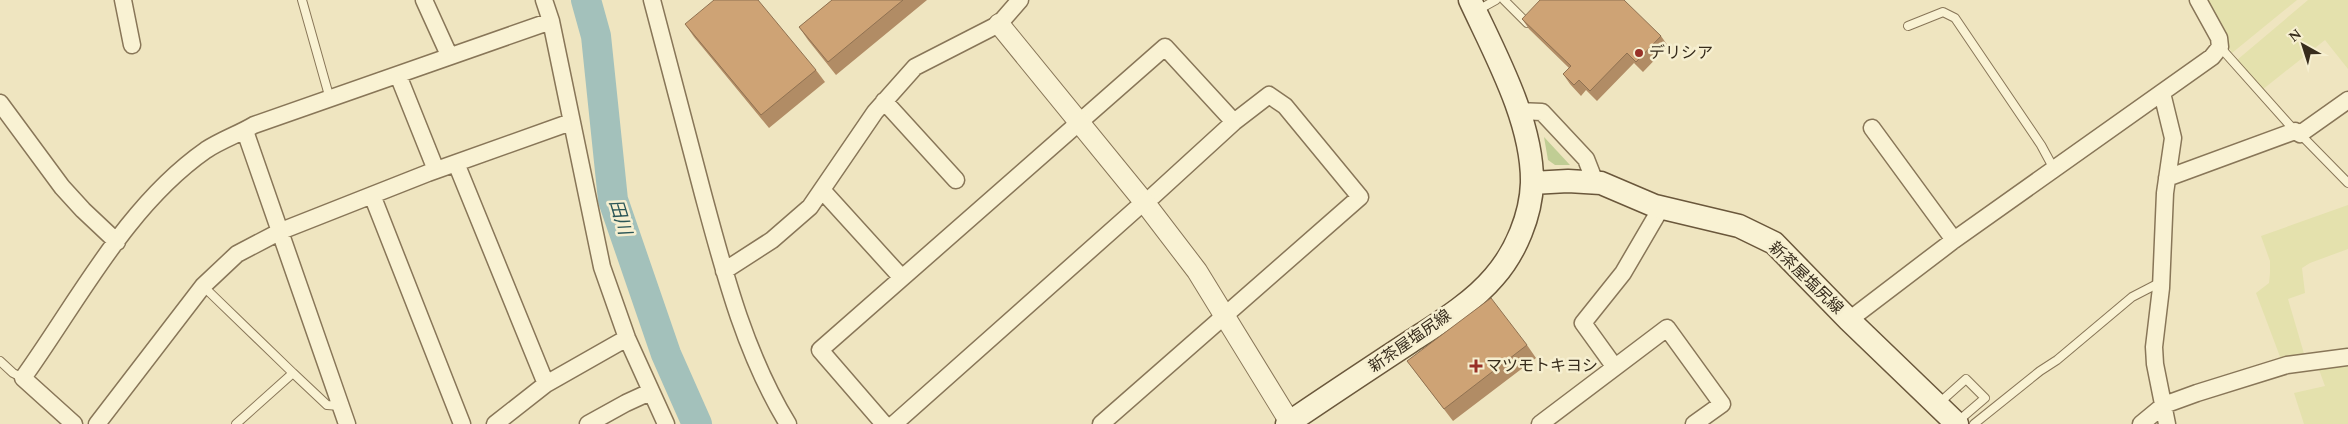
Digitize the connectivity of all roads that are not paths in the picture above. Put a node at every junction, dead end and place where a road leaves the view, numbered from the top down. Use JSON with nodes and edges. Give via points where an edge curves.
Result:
{"nodes":[{"id":1,"x":123,"y":0,"type":"edge"},
{"id":2,"x":302,"y":0,"type":"edge"},
{"id":3,"x":424,"y":0,"type":"edge"},
{"id":4,"x":544,"y":0,"type":"edge"},
{"id":5,"x":652,"y":0,"type":"edge"},
{"id":6,"x":1020,"y":0,"type":"edge"},
{"id":7,"x":1496,"y":0,"type":"edge"},
{"id":8,"x":1504,"y":0,"type":"edge"},
{"id":9,"x":2198,"y":0,"type":"edge"},
{"id":10,"x":1473,"y":5,"type":"edge"},
{"id":11,"x":1533,"y":18,"type":"edge"},
{"id":12,"x":551,"y":21,"type":"junction"},
{"id":13,"x":998,"y":24,"type":"junction"},
{"id":14,"x":1908,"y":26,"type":"dead end"},
{"id":15,"x":132,"y":45,"type":"dead end"},
{"id":16,"x":2220,"y":47,"type":"junction"},
{"id":17,"x":449,"y":55,"type":"junction"},
{"id":18,"x":398,"y":74,"type":"junction"},
{"id":19,"x":2162,"y":94,"type":"junction"},
{"id":20,"x":330,"y":99,"type":"junction"},
{"id":21,"x":2348,"y":100,"type":"edge"},
{"id":22,"x":884,"y":101,"type":"junction"},
{"id":23,"x":0,"y":103,"type":"edge"},
{"id":24,"x":1518,"y":111,"type":"junction"},
{"id":25,"x":570,"y":122,"type":"junction"},
{"id":26,"x":1234,"y":122,"type":"junction"},
{"id":27,"x":1079,"y":123,"type":"junction"},
{"id":28,"x":1872,"y":128,"type":"dead end"},
{"id":29,"x":245,"y":131,"type":"junction"},
{"id":30,"x":2298,"y":132,"type":"junction"},
{"id":31,"x":456,"y":163,"type":"junction"},
{"id":32,"x":2054,"y":169,"type":"junction"},
{"id":33,"x":436,"y":170,"type":"junction"},
{"id":34,"x":2167,"y":178,"type":"junction"},
{"id":35,"x":956,"y":180,"type":"dead end"},
{"id":36,"x":1595,"y":182,"type":"junction"},
{"id":37,"x":1532,"y":183,"type":"junction"},
{"id":38,"x":2348,"y":183,"type":"edge"},
{"id":39,"x":822,"y":190,"type":"junction"},
{"id":40,"x":372,"y":194,"type":"junction"},
{"id":41,"x":1145,"y":203,"type":"junction"},
{"id":42,"x":1661,"y":208,"type":"junction"},
{"id":43,"x":281,"y":231,"type":"junction"},
{"id":44,"x":1954,"y":240,"type":"junction"},
{"id":45,"x":117,"y":242,"type":"junction"},
{"id":46,"x":724,"y":271,"type":"junction"},
{"id":47,"x":902,"y":278,"type":"junction"},
{"id":48,"x":2161,"y":282,"type":"junction"},
{"id":49,"x":203,"y":286,"type":"junction"},
{"id":50,"x":1225,"y":314,"type":"junction"},
{"id":51,"x":1849,"y":320,"type":"junction"},
{"id":52,"x":627,"y":338,"type":"junction"},
{"id":53,"x":2348,"y":357,"type":"edge"},
{"id":54,"x":0,"y":361,"type":"edge"},
{"id":55,"x":1614,"y":366,"type":"junction"},
{"id":56,"x":293,"y":373,"type":"junction"},
{"id":57,"x":23,"y":378,"type":"junction"},
{"id":58,"x":546,"y":384,"type":"junction"},
{"id":59,"x":650,"y":392,"type":"junction"},
{"id":60,"x":1937,"y":405,"type":"junction"},
{"id":61,"x":2164,"y":405,"type":"junction"},
{"id":62,"x":340,"y":406,"type":"junction"},
{"id":63,"x":1289,"y":423,"type":"edge"},
{"id":64,"x":74,"y":424,"type":"edge"},
{"id":65,"x":97,"y":424,"type":"edge"},
{"id":66,"x":236,"y":424,"type":"edge"},
{"id":67,"x":347,"y":424,"type":"edge"},
{"id":68,"x":462,"y":424,"type":"edge"},
{"id":69,"x":495,"y":424,"type":"edge"},
{"id":70,"x":588,"y":424,"type":"edge"},
{"id":71,"x":666,"y":424,"type":"edge"},
{"id":72,"x":788,"y":424,"type":"edge"},
{"id":73,"x":884,"y":424,"type":"edge"},
{"id":74,"x":894,"y":424,"type":"edge"},
{"id":75,"x":1101,"y":424,"type":"edge"},
{"id":76,"x":1540,"y":424,"type":"edge"},
{"id":77,"x":1694,"y":424,"type":"edge"},
{"id":78,"x":1962,"y":424,"type":"edge"},
{"id":79,"x":2140,"y":424,"type":"edge"},
{"id":80,"x":2167,"y":424,"type":"edge"}],
"edges":[{"from":1,"to":15,"type":"street"},
{"from":2,"to":20,"type":"lane"},
{"from":3,"to":17,"type":"street"},
{"from":4,"to":12,"type":"street"},
{"from":5,"to":46,"type":"street"},
{"from":6,"to":13,"type":"street"},
{"from":7,"to":10,"type":"lane"},
{"from":8,"to":11,"type":"lane","via":[[1527,24]]},
{"from":9,"to":16,"type":"street","via":[[2219,38]]},
{"from":10,"to":24,"type":"main road","name":"新茶屋塩尻線"},
{"from":12,"to":17,"type":"street"},
{"from":12,"to":25,"type":"street"},
{"from":13,"to":22,"type":"street","via":[[915,67]]},
{"from":13,"to":27,"type":"street"},
{"from":14,"to":32,"type":"lane","via":[[1943,12],[1955,18]]},
{"from":16,"to":19,"type":"street","via":[[2212,57]]},
{"from":16,"to":30,"type":"lane"},
{"from":17,"to":18,"type":"street"},
{"from":18,"to":20,"type":"street"},
{"from":18,"to":33,"type":"street"},
{"from":19,"to":32,"type":"street","via":[[2148,100]]},
{"from":19,"to":34,"type":"street","via":[[2173,138]]},
{"from":20,"to":29,"type":"street"},
{"from":21,"to":30,"type":"street"},
{"from":22,"to":35,"type":"street"},
{"from":22,"to":39,"type":"street"},
{"from":23,"to":45,"type":"street","via":[[62,187]]},
{"from":24,"to":36,"type":"street","via":[[1542,112],[1586,159]]},
{"from":24,"to":37,"type":"main road","name":"新茶屋塩尻線"},
{"from":25,"to":31,"type":"street"},
{"from":25,"to":52,"type":"street","via":[[602,267]]},
{"from":26,"to":27,"type":"street","via":[[1165,46]]},
{"from":26,"to":41,"type":"street"},
{"from":26,"to":50,"type":"street","via":[[1269,95],[1285,106],[1360,196]]},
{"from":27,"to":41,"type":"street"},
{"from":27,"to":47,"type":"street"},
{"from":28,"to":44,"type":"street"},
{"from":29,"to":43,"type":"street"},
{"from":29,"to":45,"type":"street","via":[[208,149],[161,187]]},
{"from":30,"to":34,"type":"street"},
{"from":30,"to":38,"type":"lane"},
{"from":31,"to":33,"type":"street"},
{"from":31,"to":58,"type":"street"},
{"from":32,"to":44,"type":"street"},
{"from":33,"to":40,"type":"street"},
{"from":34,"to":48,"type":"street"},
{"from":36,"to":37,"type":"main road","name":"新茶屋塩尻線"},
{"from":36,"to":42,"type":"main road","name":"新茶屋塩尻線"},
{"from":37,"to":63,"type":"main road","name":"新茶屋塩尻線","via":[[1525,219],[1509,256],[1476,294]]},
{"from":39,"to":46,"type":"street","via":[[810,207],[772,240]]},
{"from":39,"to":47,"type":"street"},
{"from":40,"to":43,"type":"street"},
{"from":40,"to":68,"type":"street"},
{"from":41,"to":50,"type":"street"},
{"from":41,"to":74,"type":"street"},
{"from":42,"to":51,"type":"main road","name":"新茶屋塩尻線","via":[[1739,226],[1774,243]]},
{"from":42,"to":55,"type":"street","via":[[1623,274],[1583,322]]},
{"from":43,"to":49,"type":"street","via":[[237,254]]},
{"from":43,"to":62,"type":"street"},
{"from":44,"to":51,"type":"street"},
{"from":45,"to":57,"type":"street"},
{"from":46,"to":72,"type":"street","via":[[743,329]]},
{"from":47,"to":73,"type":"street","via":[[820,350]]},
{"from":48,"to":61,"type":"street","via":[[2154,347]]},
{"from":48,"to":78,"type":"lane","via":[[2132,297],[2057,360]]},
{"from":49,"to":56,"type":"lane"},
{"from":49,"to":65,"type":"street"},
{"from":50,"to":63,"type":"street"},
{"from":50,"to":75,"type":"street"},
{"from":51,"to":60,"type":"main road","name":"新茶屋塩尻線"},
{"from":52,"to":58,"type":"street"},
{"from":52,"to":59,"type":"street"},
{"from":53,"to":61,"type":"street","via":[[2287,365]]},
{"from":54,"to":57,"type":"lane"},
{"from":55,"to":76,"type":"street"},
{"from":55,"to":77,"type":"street","via":[[1667,328],[1722,404]]},
{"from":56,"to":62,"type":"lane","via":[[327,405]]},
{"from":56,"to":66,"type":"lane"},
{"from":57,"to":64,"type":"street"},
{"from":58,"to":69,"type":"street"},
{"from":59,"to":70,"type":"street"},
{"from":59,"to":71,"type":"street"},
{"from":60,"to":78,"type":"main road","name":"新茶屋塩尻線"},
{"from":60,"to":78,"type":"lane","via":[[1966,379],[1985,398]]},
{"from":61,"to":79,"type":"street"},
{"from":61,"to":80,"type":"street"},
{"from":62,"to":67,"type":"street"}]}
